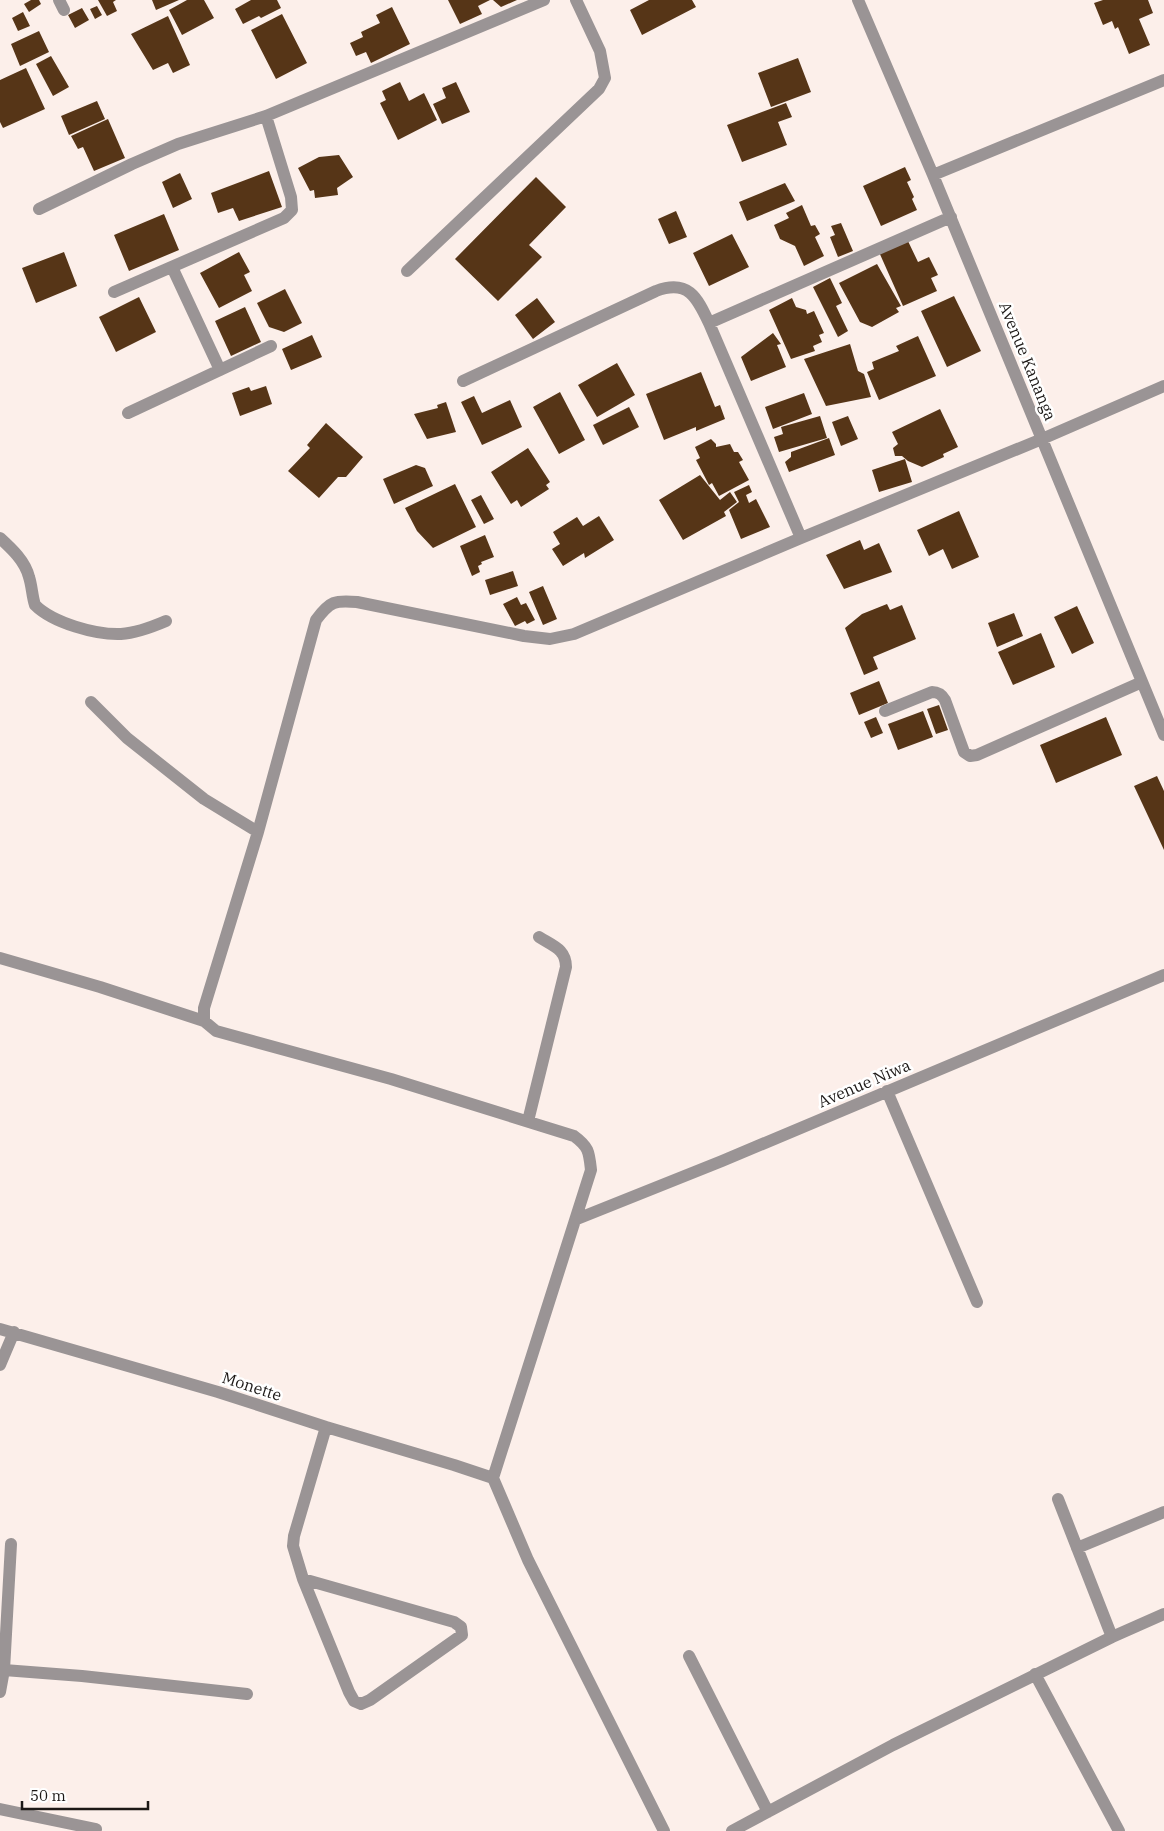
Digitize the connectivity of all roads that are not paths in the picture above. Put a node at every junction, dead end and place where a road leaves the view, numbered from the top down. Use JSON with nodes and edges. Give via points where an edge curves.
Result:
{"nodes":[{"id":1,"x":544,"y":0,"type":"edge"},
{"id":2,"x":576,"y":0,"type":"edge"},
{"id":3,"x":858,"y":0,"type":"edge"},
{"id":4,"x":1164,"y":80,"type":"edge"},
{"id":5,"x":266,"y":116,"type":"junction"},
{"id":6,"x":934,"y":175,"type":"junction"},
{"id":7,"x":40,"y":209,"type":"dead end"},
{"id":8,"x":951,"y":217,"type":"junction"},
{"id":9,"x":172,"y":267,"type":"junction"},
{"id":10,"x":407,"y":271,"type":"dead end"},
{"id":11,"x":114,"y":292,"type":"dead end"},
{"id":12,"x":709,"y":323,"type":"junction"},
{"id":13,"x":271,"y":346,"type":"dead end"},
{"id":14,"x":220,"y":370,"type":"junction"},
{"id":15,"x":463,"y":381,"type":"dead end"},
{"id":16,"x":1164,"y":386,"type":"edge"},
{"id":17,"x":128,"y":413,"type":"dead end"},
{"id":18,"x":1042,"y":439,"type":"junction"},
{"id":19,"x":0,"y":538,"type":"edge"},
{"id":20,"x":801,"y":538,"type":"junction"},
{"id":21,"x":166,"y":621,"type":"dead end"},
{"id":22,"x":1142,"y":682,"type":"junction"},
{"id":23,"x":91,"y":702,"type":"dead end"},
{"id":24,"x":885,"y":711,"type":"dead end"},
{"id":25,"x":1164,"y":735,"type":"edge"},
{"id":26,"x":258,"y":832,"type":"junction"},
{"id":27,"x":539,"y":937,"type":"dead end"},
{"id":28,"x":0,"y":958,"type":"edge"},
{"id":29,"x":1164,"y":976,"type":"edge"},
{"id":30,"x":204,"y":1021,"type":"junction"},
{"id":31,"x":887,"y":1091,"type":"junction"},
{"id":32,"x":528,"y":1121,"type":"junction"},
{"id":33,"x":576,"y":1219,"type":"junction"},
{"id":34,"x":976,"y":1302,"type":"dead end"},
{"id":35,"x":0,"y":1329,"type":"edge"},
{"id":36,"x":14,"y":1332,"type":"junction"},
{"id":37,"x":0,"y":1365,"type":"edge"},
{"id":38,"x":326,"y":1427,"type":"junction"},
{"id":39,"x":493,"y":1478,"type":"junction"},
{"id":40,"x":1058,"y":1499,"type":"dead end"},
{"id":41,"x":1164,"y":1512,"type":"edge"},
{"id":42,"x":11,"y":1544,"type":"dead end"},
{"id":43,"x":1077,"y":1548,"type":"junction"},
{"id":44,"x":303,"y":1579,"type":"junction"},
{"id":45,"x":1164,"y":1614,"type":"edge"},
{"id":46,"x":1112,"y":1637,"type":"junction"},
{"id":47,"x":689,"y":1656,"type":"dead end"},
{"id":48,"x":4,"y":1670,"type":"junction"},
{"id":49,"x":1035,"y":1674,"type":"junction"},
{"id":50,"x":0,"y":1692,"type":"edge"},
{"id":51,"x":247,"y":1694,"type":"dead end"},
{"id":52,"x":0,"y":1809,"type":"edge"},
{"id":53,"x":768,"y":1812,"type":"junction"},
{"id":54,"x":96,"y":1829,"type":"dead end"},
{"id":55,"x":664,"y":1831,"type":"edge"},
{"id":56,"x":732,"y":1831,"type":"edge"},
{"id":57,"x":1119,"y":1831,"type":"edge"}],
"edges":[{"from":1,"to":5,"type":"street"},
{"from":2,"to":10,"type":"street","via":[[600,51],[605,78],[599,89]]},
{"from":3,"to":6,"type":"street","name":"Avenue Kananga"},
{"from":4,"to":6,"type":"street"},
{"from":5,"to":7,"type":"street","via":[[178,144]]},
{"from":5,"to":9,"type":"street","via":[[291,197],[292,210],[284,218]]},
{"from":6,"to":8,"type":"street","name":"Avenue Kananga"},
{"from":8,"to":12,"type":"street"},
{"from":8,"to":18,"type":"street","name":"Avenue Kananga"},
{"from":9,"to":11,"type":"street"},
{"from":9,"to":14,"type":"street"},
{"from":12,"to":15,"type":"street","via":[[693,293],[670,286]]},
{"from":12,"to":20,"type":"street"},
{"from":13,"to":14,"type":"street"},
{"from":14,"to":17,"type":"street"},
{"from":16,"to":18,"type":"street"},
{"from":18,"to":20,"type":"street"},
{"from":18,"to":22,"type":"street","name":"Avenue Kananga"},
{"from":19,"to":21,"type":"street","via":[[23,563],[35,605],[50,617],[69,625],[111,634],[142,630]]},
{"from":20,"to":26,"type":"street","via":[[574,634],[550,639],[358,602],[340,600],[326,607],[316,620]]},
{"from":22,"to":24,"type":"street","via":[[970,756],[964,752],[945,700],[937,692]]},
{"from":22,"to":25,"type":"street","name":"Avenue Kananga"},
{"from":23,"to":26,"type":"street","via":[[127,738],[204,799]]},
{"from":26,"to":30,"type":"street","via":[[204,1008]]},
{"from":27,"to":32,"type":"street","via":[[562,951],[566,967]]},
{"from":28,"to":30,"type":"street"},
{"from":29,"to":31,"type":"street","name":"Avenue Niwa"},
{"from":30,"to":32,"type":"street","via":[[216,1031]]},
{"from":31,"to":33,"type":"street","name":"Avenue Niwa"},
{"from":31,"to":34,"type":"street"},
{"from":32,"to":33,"type":"street","via":[[574,1136],[585,1144],[590,1153],[591,1170]]},
{"from":33,"to":39,"type":"street"},
{"from":35,"to":36,"type":"street","name":"Monette"},
{"from":36,"to":37,"type":"street"},
{"from":36,"to":38,"type":"street","name":"Monette"},
{"from":38,"to":39,"type":"street","name":"Monette"},
{"from":38,"to":44,"type":"street","via":[[294,1536],[293,1546]]},
{"from":39,"to":55,"type":"street","via":[[528,1560]]},
{"from":40,"to":43,"type":"street"},
{"from":41,"to":43,"type":"street"},
{"from":42,"to":48,"type":"street"},
{"from":43,"to":46,"type":"street"},
{"from":44,"to":44,"type":"street","via":[[454,1622],[461,1627],[462,1635],[361,1704],[354,1701],[349,1692]]},
{"from":45,"to":46,"type":"street"},
{"from":46,"to":49,"type":"street"},
{"from":47,"to":53,"type":"street"},
{"from":48,"to":50,"type":"street"},
{"from":48,"to":51,"type":"street"},
{"from":49,"to":53,"type":"street"},
{"from":49,"to":57,"type":"street"},
{"from":52,"to":54,"type":"street"},
{"from":53,"to":56,"type":"street"}]}
